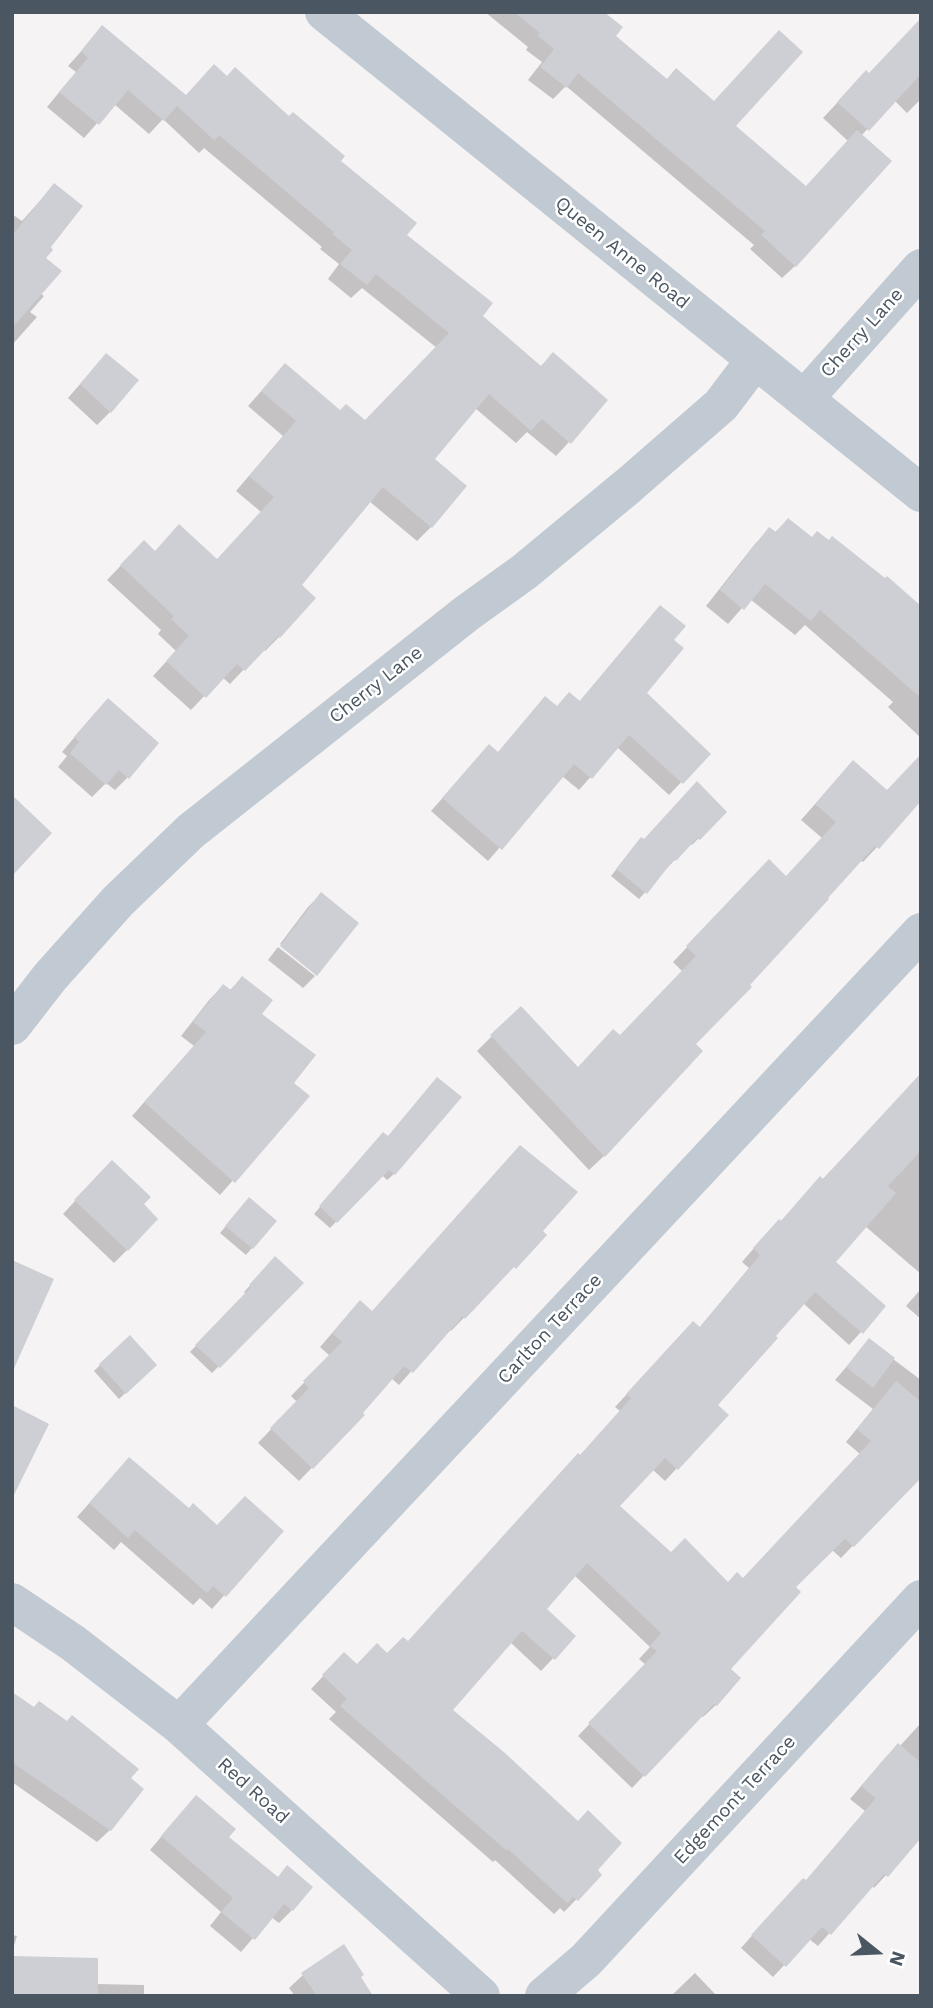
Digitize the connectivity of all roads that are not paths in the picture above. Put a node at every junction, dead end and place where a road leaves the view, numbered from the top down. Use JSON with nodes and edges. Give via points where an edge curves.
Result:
{"nodes":[{"id":1,"x":324,"y":12,"type":"edge"},
{"id":2,"x":921,"y":268,"type":"edge"},
{"id":3,"x":755,"y":360,"type":"junction"},
{"id":4,"x":804,"y":399,"type":"junction"},
{"id":5,"x":921,"y":493,"type":"edge"},
{"id":6,"x":921,"y":933,"type":"edge"},
{"id":7,"x":12,"y":1026,"type":"edge"},
{"id":8,"x":921,"y":1599,"type":"edge"},
{"id":9,"x":12,"y":1602,"type":"edge"},
{"id":10,"x":178,"y":1725,"type":"junction"},
{"id":11,"x":481,"y":1996,"type":"edge"},
{"id":12,"x":544,"y":1996,"type":"edge"}],
"edges":[{"from":1,"to":3,"type":"street","name":"Queen Anne Road"},
{"from":2,"to":4,"type":"street","name":"Cherry Lane"},
{"from":3,"to":4,"type":"street","name":"Queen Anne Road"},
{"from":3,"to":7,"type":"street","name":"Cherry Lane","via":[[721,405],[628,486],[191,831],[118,901]]},
{"from":4,"to":5,"type":"street","name":"Queen Anne Road"},
{"from":6,"to":10,"type":"street","name":"Carlton Terrace"},
{"from":8,"to":12,"type":"street","name":"Edgemont Terrace","via":[[586,1960]]},
{"from":9,"to":10,"type":"street","name":"Red Road"},
{"from":10,"to":11,"type":"street","name":"Red Road"}]}
